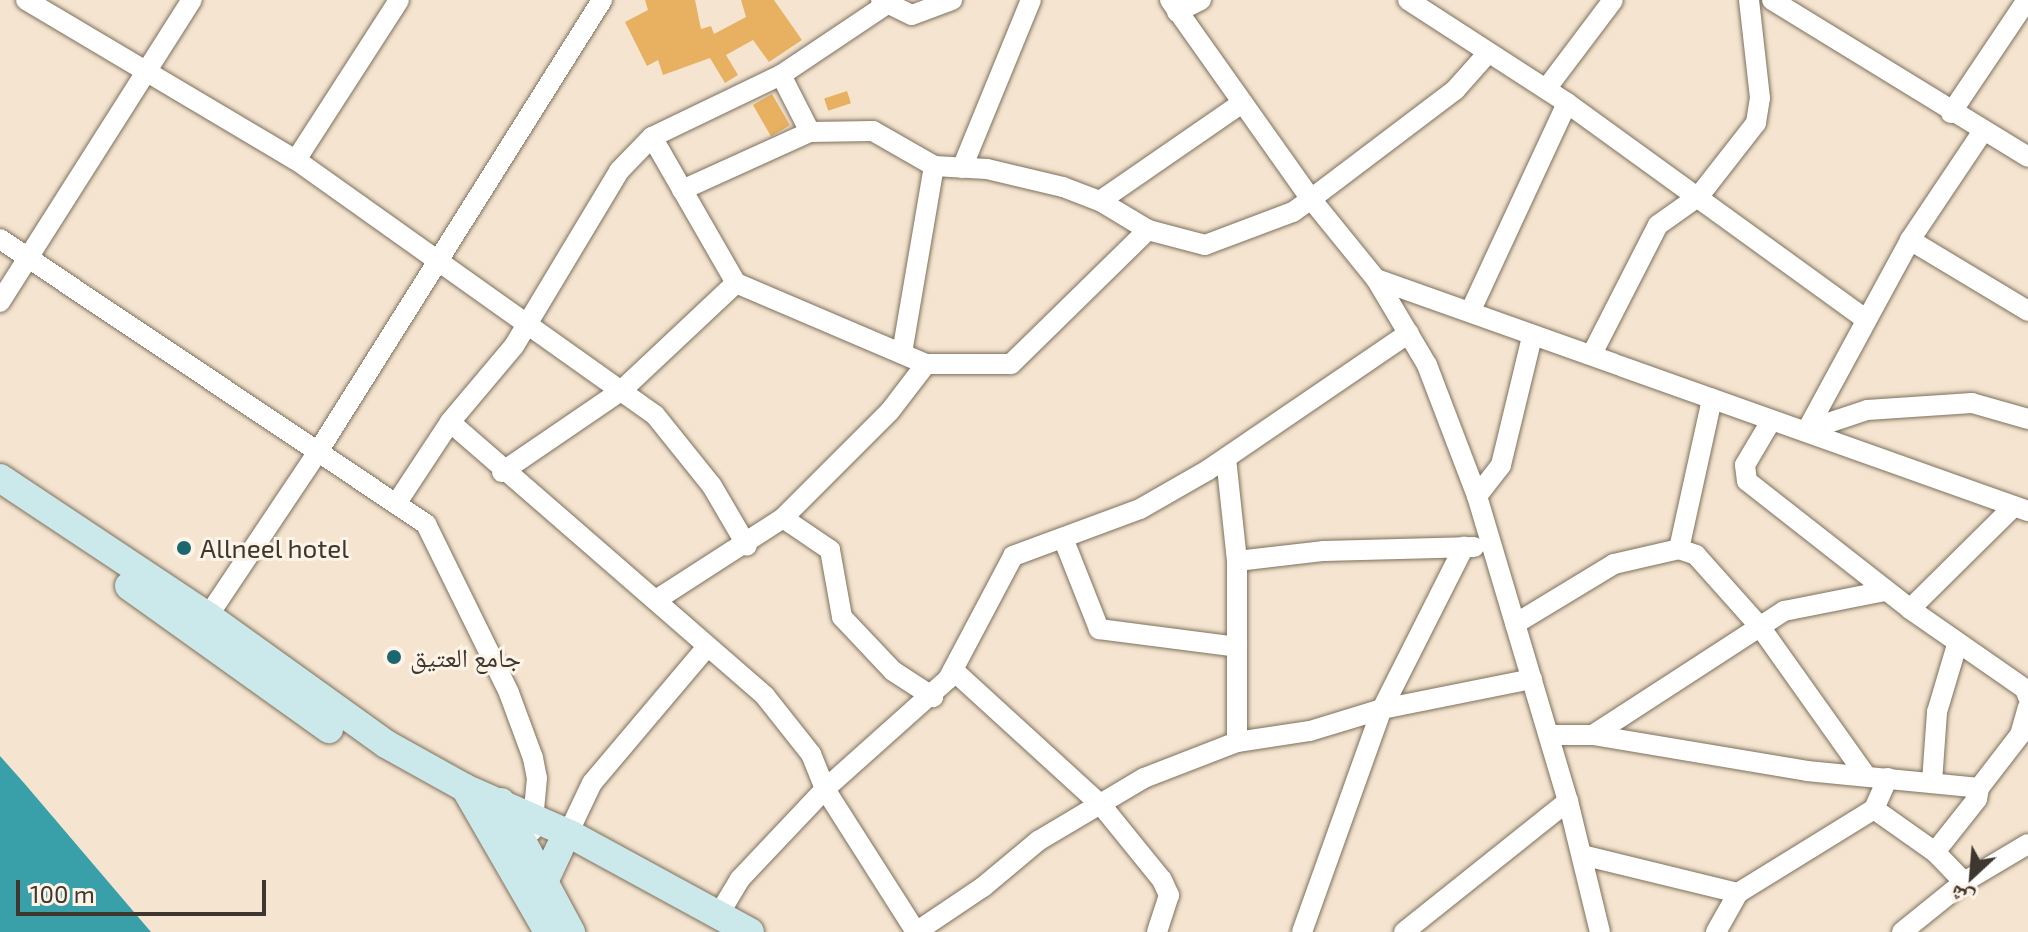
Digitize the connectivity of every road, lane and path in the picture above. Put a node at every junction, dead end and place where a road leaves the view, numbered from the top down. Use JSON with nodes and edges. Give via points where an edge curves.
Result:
{"nodes":[{"id":1,"x":26,"y":0,"type":"edge"},
{"id":2,"x":192,"y":0,"type":"edge"},
{"id":3,"x":399,"y":0,"type":"edge"},
{"id":4,"x":602,"y":0,"type":"edge"},
{"id":5,"x":952,"y":0,"type":"edge"},
{"id":6,"x":1031,"y":0,"type":"edge"},
{"id":7,"x":1201,"y":0,"type":"edge"},
{"id":8,"x":1408,"y":0,"type":"edge"},
{"id":9,"x":1613,"y":0,"type":"edge"},
{"id":10,"x":1749,"y":0,"type":"edge"},
{"id":11,"x":2027,"y":0,"type":"edge"},
{"id":12,"x":884,"y":2,"type":"edge"},
{"id":13,"x":1783,"y":3,"type":"edge"},
{"id":14,"x":1174,"y":6,"type":"edge"},
{"id":15,"x":1488,"y":53,"type":"junction"},
{"id":16,"x":145,"y":74,"type":"junction"},
{"id":17,"x":781,"y":75,"type":"junction"},
{"id":18,"x":1546,"y":89,"type":"junction"},
{"id":19,"x":1242,"y":103,"type":"junction"},
{"id":20,"x":1567,"y":103,"type":"junction"},
{"id":21,"x":1951,"y":113,"type":"junction"},
{"id":22,"x":1983,"y":131,"type":"junction"},
{"id":23,"x":810,"y":132,"type":"junction"},
{"id":24,"x":652,"y":137,"type":"junction"},
{"id":25,"x":2028,"y":157,"type":"edge"},
{"id":26,"x":296,"y":160,"type":"junction"},
{"id":27,"x":934,"y":166,"type":"junction"},
{"id":28,"x":962,"y":168,"type":"junction"},
{"id":29,"x":682,"y":190,"type":"junction"},
{"id":30,"x":1699,"y":196,"type":"junction"},
{"id":31,"x":1311,"y":199,"type":"junction"},
{"id":32,"x":1100,"y":201,"type":"junction"},
{"id":33,"x":1148,"y":230,"type":"junction"},
{"id":34,"x":0,"y":239,"type":"edge"},
{"id":35,"x":1910,"y":240,"type":"junction"},
{"id":36,"x":27,"y":256,"type":"junction"},
{"id":37,"x":439,"y":257,"type":"junction"},
{"id":38,"x":1376,"y":279,"type":"junction"},
{"id":39,"x":736,"y":283,"type":"junction"},
{"id":40,"x":0,"y":302,"type":"edge"},
{"id":41,"x":1471,"y":310,"type":"junction"},
{"id":42,"x":2028,"y":311,"type":"edge"},
{"id":43,"x":1864,"y":318,"type":"junction"},
{"id":44,"x":529,"y":322,"type":"junction"},
{"id":45,"x":1409,"y":333,"type":"junction"},
{"id":46,"x":1532,"y":337,"type":"junction"},
{"id":47,"x":902,"y":353,"type":"junction"},
{"id":48,"x":1592,"y":354,"type":"junction"},
{"id":49,"x":926,"y":364,"type":"junction"},
{"id":50,"x":622,"y":390,"type":"junction"},
{"id":51,"x":1712,"y":399,"type":"junction"},
{"id":52,"x":2028,"y":419,"type":"edge"},
{"id":53,"x":1771,"y":421,"type":"junction"},
{"id":54,"x":450,"y":422,"type":"junction"},
{"id":55,"x":1807,"y":430,"type":"junction"},
{"id":56,"x":319,"y":450,"type":"junction"},
{"id":57,"x":1226,"y":458,"type":"junction"},
{"id":58,"x":502,"y":472,"type":"junction"},
{"id":59,"x":0,"y":478,"type":"edge"},
{"id":60,"x":1477,"y":496,"type":"junction"},
{"id":61,"x":0,"y":497,"type":"edge"},
{"id":62,"x":396,"y":504,"type":"junction"},
{"id":63,"x":2021,"y":509,"type":"edge"},
{"id":64,"x":783,"y":518,"type":"junction"},
{"id":65,"x":1063,"y":538,"type":"junction"},
{"id":66,"x":747,"y":546,"type":"junction"},
{"id":67,"x":1490,"y":546,"type":"junction"},
{"id":68,"x":1464,"y":547,"type":"junction"},
{"id":69,"x":1679,"y":549,"type":"junction"},
{"id":70,"x":1237,"y":561,"type":"junction"},
{"id":71,"x":1885,"y":591,"type":"junction"},
{"id":72,"x":656,"y":600,"type":"junction"},
{"id":73,"x":1910,"y":609,"type":"junction"},
{"id":74,"x":208,"y":616,"type":"junction"},
{"id":75,"x":1515,"y":624,"type":"junction"},
{"id":76,"x":1761,"y":628,"type":"junction"},
{"id":77,"x":1957,"y":645,"type":"junction"},
{"id":78,"x":707,"y":647,"type":"junction"},
{"id":79,"x":1237,"y":647,"type":"junction"},
{"id":80,"x":953,"y":670,"type":"junction"},
{"id":81,"x":1532,"y":679,"type":"junction"},
{"id":82,"x":933,"y":697,"type":"junction"},
{"id":83,"x":2028,"y":697,"type":"edge"},
{"id":84,"x":2028,"y":707,"type":"edge"},
{"id":85,"x":1382,"y":709,"type":"junction"},
{"id":86,"x":1549,"y":735,"type":"junction"},
{"id":87,"x":1593,"y":735,"type":"junction"},
{"id":88,"x":2024,"y":737,"type":"edge"},
{"id":89,"x":1237,"y":742,"type":"junction"},
{"id":90,"x":1864,"y":773,"type":"junction"},
{"id":91,"x":1888,"y":778,"type":"junction"},
{"id":92,"x":1932,"y":782,"type":"junction"},
{"id":93,"x":1979,"y":788,"type":"junction"},
{"id":94,"x":825,"y":789,"type":"junction"},
{"id":95,"x":1568,"y":801,"type":"junction"},
{"id":96,"x":1102,"y":806,"type":"junction"},
{"id":97,"x":1874,"y":809,"type":"junction"},
{"id":98,"x":504,"y":813,"type":"junction"},
{"id":99,"x":565,"y":841,"type":"junction"},
{"id":100,"x":2026,"y":850,"type":"edge"},
{"id":101,"x":1935,"y":852,"type":"junction"},
{"id":102,"x":1582,"y":855,"type":"junction"},
{"id":103,"x":1964,"y":882,"type":"junction"},
{"id":104,"x":543,"y":884,"type":"junction"},
{"id":105,"x":1738,"y":893,"type":"junction"},
{"id":106,"x":719,"y":923,"type":"edge"},
{"id":107,"x":548,"y":932,"type":"edge"},
{"id":108,"x":571,"y":932,"type":"edge"},
{"id":109,"x":750,"y":932,"type":"edge"},
{"id":110,"x":916,"y":932,"type":"edge"},
{"id":111,"x":1157,"y":932,"type":"edge"},
{"id":112,"x":1302,"y":932,"type":"edge"},
{"id":113,"x":1404,"y":932,"type":"edge"},
{"id":114,"x":1600,"y":932,"type":"edge"},
{"id":115,"x":1716,"y":932,"type":"edge"},
{"id":116,"x":1902,"y":932,"type":"edge"}],
"edges":[{"from":1,"to":16,"type":"street"},
{"from":2,"to":16,"type":"street"},
{"from":3,"to":26,"type":"street"},
{"from":4,"to":37,"type":"street"},
{"from":5,"to":12,"type":"street","via":[[912,15]]},
{"from":6,"to":28,"type":"street"},
{"from":7,"to":14,"type":"street"},
{"from":8,"to":15,"type":"street"},
{"from":9,"to":18,"type":"street"},
{"from":10,"to":30,"type":"street","via":[[1760,98],[1756,123]]},
{"from":11,"to":21,"type":"street"},
{"from":12,"to":17,"type":"street"},
{"from":13,"to":21,"type":"street"},
{"from":14,"to":19,"type":"street"},
{"from":15,"to":18,"type":"street"},
{"from":15,"to":31,"type":"street","via":[[1455,90]]},
{"from":16,"to":26,"type":"street"},
{"from":16,"to":36,"type":"street"},
{"from":17,"to":23,"type":"street"},
{"from":17,"to":24,"type":"street"},
{"from":18,"to":20,"type":"street"},
{"from":19,"to":31,"type":"street"},
{"from":19,"to":32,"type":"street"},
{"from":20,"to":30,"type":"street"},
{"from":20,"to":41,"type":"street"},
{"from":21,"to":22,"type":"street"},
{"from":22,"to":25,"type":"street"},
{"from":22,"to":35,"type":"street"},
{"from":23,"to":27,"type":"street","via":[[860,127]]},
{"from":23,"to":29,"type":"street"},
{"from":24,"to":29,"type":"street"},
{"from":24,"to":44,"type":"street","via":[[619,171]]},
{"from":26,"to":37,"type":"street"},
{"from":27,"to":28,"type":"street"},
{"from":27,"to":47,"type":"street"},
{"from":28,"to":32,"type":"street","via":[[1025,176]]},
{"from":29,"to":39,"type":"street"},
{"from":30,"to":43,"type":"street"},
{"from":30,"to":48,"type":"street","via":[[1658,225],[1646,242]]},
{"from":31,"to":33,"type":"street","via":[[1219,242],[1192,243]]},
{"from":31,"to":38,"type":"street"},
{"from":32,"to":33,"type":"street"},
{"from":33,"to":49,"type":"street","via":[[1011,364]]},
{"from":34,"to":36,"type":"street"},
{"from":35,"to":42,"type":"street"},
{"from":35,"to":43,"type":"street"},
{"from":36,"to":40,"type":"street"},
{"from":36,"to":56,"type":"street"},
{"from":37,"to":44,"type":"street"},
{"from":37,"to":56,"type":"street"},
{"from":38,"to":41,"type":"street"},
{"from":38,"to":45,"type":"street"},
{"from":39,"to":47,"type":"street"},
{"from":39,"to":50,"type":"street"},
{"from":41,"to":46,"type":"street"},
{"from":43,"to":55,"type":"street"},
{"from":44,"to":50,"type":"street"},
{"from":44,"to":54,"type":"street"},
{"from":45,"to":57,"type":"street"},
{"from":45,"to":60,"type":"street","via":[[1427,365]]},
{"from":46,"to":48,"type":"street"},
{"from":46,"to":60,"type":"street","via":[[1501,465]]},
{"from":47,"to":49,"type":"street"},
{"from":48,"to":51,"type":"street"},
{"from":49,"to":64,"type":"street","via":[[890,411]]},
{"from":50,"to":58,"type":"street"},
{"from":50,"to":66,"type":"street","via":[[655,415],[682,446]]},
{"from":51,"to":53,"type":"street"},
{"from":51,"to":69,"type":"street"},
{"from":52,"to":55,"type":"street","via":[[1972,403],[1867,410]]},
{"from":53,"to":55,"type":"street"},
{"from":53,"to":71,"type":"street","via":[[1745,465],[1747,481]]},
{"from":54,"to":58,"type":"street"},
{"from":54,"to":62,"type":"street"},
{"from":55,"to":63,"type":"street"},
{"from":56,"to":62,"type":"street"},
{"from":56,"to":74,"type":"street"},
{"from":57,"to":65,"type":"street","via":[[1140,509]]},
{"from":57,"to":70,"type":"street"},
{"from":58,"to":72,"type":"street"},
{"from":59,"to":74,"type":"main road"},
{"from":60,"to":67,"type":"street"},
{"from":61,"to":98,"type":"main road","via":[[391,769]]},
{"from":62,"to":98,"type":"street","via":[[433,532],[509,693],[537,778]]},
{"from":63,"to":73,"type":"street"},
{"from":64,"to":66,"type":"street"},
{"from":64,"to":82,"type":"street","via":[[830,550],[842,617],[893,671]]},
{"from":65,"to":79,"type":"street","via":[[1099,629]]},
{"from":65,"to":80,"type":"street","via":[[1013,556]]},
{"from":66,"to":72,"type":"street"},
{"from":67,"to":68,"type":"street"},
{"from":67,"to":75,"type":"street"},
{"from":68,"to":70,"type":"street","via":[[1324,551]]},
{"from":68,"to":85,"type":"street"},
{"from":69,"to":75,"type":"street","via":[[1600,570]]},
{"from":69,"to":76,"type":"street","via":[[1709,566]]},
{"from":70,"to":79,"type":"street"},
{"from":71,"to":73,"type":"street"},
{"from":71,"to":76,"type":"street","via":[[1784,611]]},
{"from":72,"to":78,"type":"street"},
{"from":73,"to":77,"type":"street"},
{"from":74,"to":98,"type":"main road","via":[[351,722]]},
{"from":75,"to":81,"type":"street"},
{"from":76,"to":87,"type":"street"},
{"from":76,"to":90,"type":"street"},
{"from":77,"to":83,"type":"street","via":[[2025,689]]},
{"from":77,"to":92,"type":"street","via":[[1937,712]]},
{"from":78,"to":94,"type":"street","via":[[765,696],[811,754]]},
{"from":78,"to":99,"type":"street","via":[[592,783]]},
{"from":79,"to":89,"type":"street"},
{"from":80,"to":82,"type":"street"},
{"from":80,"to":96,"type":"street"},
{"from":81,"to":85,"type":"street"},
{"from":81,"to":86,"type":"street"},
{"from":82,"to":94,"type":"street"},
{"from":84,"to":88,"type":"street"},
{"from":85,"to":89,"type":"street","via":[[1310,731]]},
{"from":85,"to":112,"type":"street"},
{"from":86,"to":87,"type":"street"},
{"from":86,"to":95,"type":"street"},
{"from":87,"to":90,"type":"street","via":[[1807,771]]},
{"from":88,"to":93,"type":"street"},
{"from":89,"to":96,"type":"street","via":[[1144,778]]},
{"from":90,"to":91,"type":"street"},
{"from":91,"to":92,"type":"street"},
{"from":91,"to":97,"type":"street"},
{"from":92,"to":93,"type":"street"},
{"from":93,"to":101,"type":"street","via":[[1977,799]]},
{"from":94,"to":106,"type":"street","via":[[740,879]]},
{"from":94,"to":110,"type":"street"},
{"from":95,"to":102,"type":"street"},
{"from":95,"to":113,"type":"street"},
{"from":96,"to":110,"type":"street","via":[[1038,841]]},
{"from":96,"to":111,"type":"street","via":[[1169,895]]},
{"from":97,"to":101,"type":"street"},
{"from":97,"to":105,"type":"street"},
{"from":98,"to":99,"type":"main road"},
{"from":98,"to":104,"type":"main road"},
{"from":98,"to":107,"type":"main road"},
{"from":99,"to":104,"type":"main road"},
{"from":99,"to":106,"type":"main road"},
{"from":100,"to":103,"type":"street"},
{"from":101,"to":103,"type":"street"},
{"from":102,"to":105,"type":"street"},
{"from":102,"to":114,"type":"street"},
{"from":103,"to":116,"type":"street"},
{"from":104,"to":108,"type":"main road"},
{"from":105,"to":115,"type":"street"},
{"from":106,"to":109,"type":"main road"}]}
